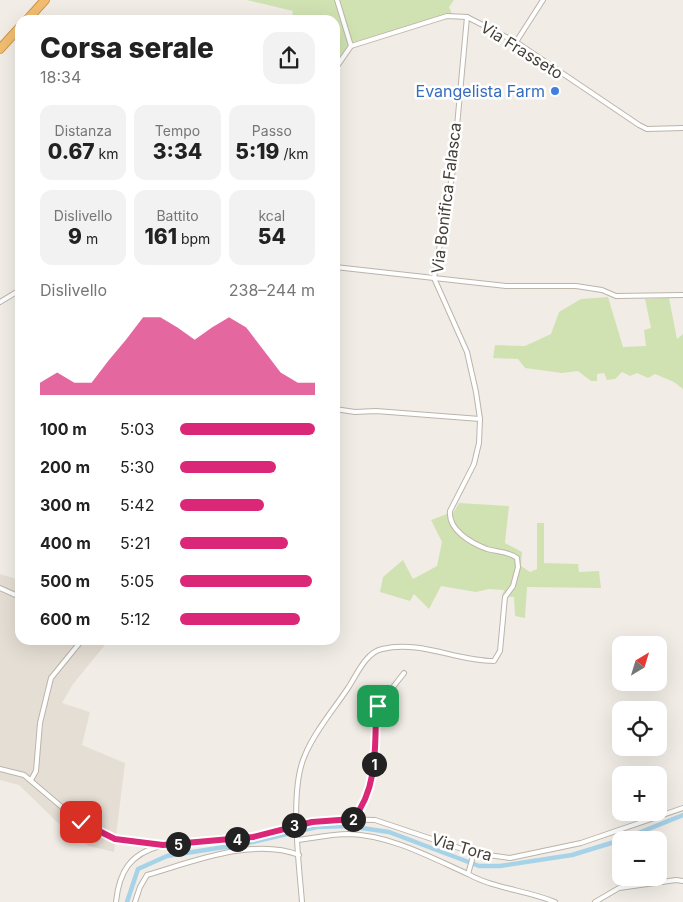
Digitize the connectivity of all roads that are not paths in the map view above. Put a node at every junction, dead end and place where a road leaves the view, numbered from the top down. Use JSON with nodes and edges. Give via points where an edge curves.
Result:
{"nodes":[{"id":1,"x":45,"y":0,"type":"edge"},
{"id":2,"x":337,"y":0,"type":"edge"},
{"id":3,"x":543,"y":0,"type":"edge"},
{"id":4,"x":31,"y":15,"type":"edge"},
{"id":5,"x":467,"y":18,"type":"junction"},
{"id":6,"x":15,"y":32,"type":"edge"},
{"id":7,"x":516,"y":42,"type":"junction"},
{"id":8,"x":351,"y":46,"type":"junction"},
{"id":9,"x":0,"y":49,"type":"edge"},
{"id":10,"x":340,"y":62,"type":"edge"},
{"id":11,"x":683,"y":128,"type":"edge"},
{"id":12,"x":340,"y":268,"type":"edge"},
{"id":13,"x":434,"y":278,"type":"junction"},
{"id":14,"x":15,"y":293,"type":"edge"},
{"id":15,"x":683,"y":295,"type":"edge"},
{"id":16,"x":0,"y":302,"type":"edge"},
{"id":17,"x":340,"y":410,"type":"edge"},
{"id":18,"x":480,"y":419,"type":"junction"},
{"id":19,"x":0,"y":588,"type":"edge"},
{"id":20,"x":15,"y":595,"type":"edge"},
{"id":21,"x":78,"y":645,"type":"edge"},
{"id":22,"x":404,"y":673,"type":"dead end"},
{"id":23,"x":0,"y":769,"type":"edge"},
{"id":24,"x":31,"y":780,"type":"junction"},
{"id":25,"x":683,"y":808,"type":"edge"},
{"id":26,"x":353,"y":819,"type":"junction"},
{"id":27,"x":297,"y":827,"type":"junction"},
{"id":28,"x":298,"y":838,"type":"junction"},
{"id":29,"x":163,"y":845,"type":"junction"},
{"id":30,"x":474,"y":854,"type":"junction"},
{"id":31,"x":299,"y":855,"type":"junction"},
{"id":32,"x":468,"y":872,"type":"junction"},
{"id":33,"x":683,"y":881,"type":"edge"},
{"id":34,"x":116,"y":902,"type":"edge"},
{"id":35,"x":135,"y":902,"type":"edge"},
{"id":36,"x":302,"y":902,"type":"edge"},
{"id":37,"x":555,"y":902,"type":"edge"},
{"id":38,"x":595,"y":902,"type":"edge"}],
"edges":[{"from":1,"to":4,"type":"highway"},
{"from":2,"to":8,"type":"street"},
{"from":3,"to":7,"type":"street"},
{"from":5,"to":7,"type":"street","name":"Via Frasseto"},
{"from":5,"to":8,"type":"street","name":"Via Frasseto","via":[[447,16]]},
{"from":5,"to":13,"type":"street","name":"Via Bonifica Falasca","via":[[453,170]]},
{"from":6,"to":9,"type":"highway"},
{"from":7,"to":11,"type":"street","name":"Via Frasseto","via":[[639,126],[647,129]]},
{"from":8,"to":10,"type":"street"},
{"from":12,"to":13,"type":"street"},
{"from":13,"to":15,"type":"street","via":[[506,286],[576,286],[616,296]]},
{"from":13,"to":18,"type":"street","name":"Via Bonifica Falasca","via":[[467,352]]},
{"from":14,"to":16,"type":"street"},
{"from":17,"to":18,"type":"street"},
{"from":18,"to":27,"type":"street","name":"Via Bonifica Falasca","via":[[474,464],[449,518],[453,526],[472,542],[517,558],[518,568],[505,597],[497,658],[484,661],[432,649],[405,647],[374,652],[305,753],[300,766]]},
{"from":19,"to":20,"type":"street"},
{"from":21,"to":24,"type":"street","via":[[51,678],[40,722],[36,771]]},
{"from":22,"to":26,"type":"street","via":[[376,709],[373,774],[363,806]]},
{"from":23,"to":24,"type":"street","via":[[16,772]]},
{"from":24,"to":29,"type":"street","via":[[70,814],[102,833],[115,839]]},
{"from":25,"to":30,"type":"street","name":"Via Tora","via":[[619,832],[541,853],[510,858]]},
{"from":26,"to":27,"type":"street","name":"Via Tora","via":[[330,819]]},
{"from":26,"to":30,"type":"street","name":"Via Tora","via":[[390,823]]},
{"from":27,"to":28,"type":"street"},
{"from":27,"to":29,"type":"street","name":"Via Tora","via":[[253,837]]},
{"from":28,"to":31,"type":"street"},
{"from":28,"to":32,"type":"street","via":[[334,834],[376,837]]},
{"from":29,"to":34,"type":"street","via":[[148,849],[130,863],[118,884]]},
{"from":30,"to":32,"type":"street"},
{"from":31,"to":35,"type":"street","via":[[269,847],[216,855],[147,875]]},
{"from":31,"to":36,"type":"street"},
{"from":32,"to":37,"type":"street","via":[[504,888]]},
{"from":33,"to":38,"type":"street","via":[[619,888]]}]}
